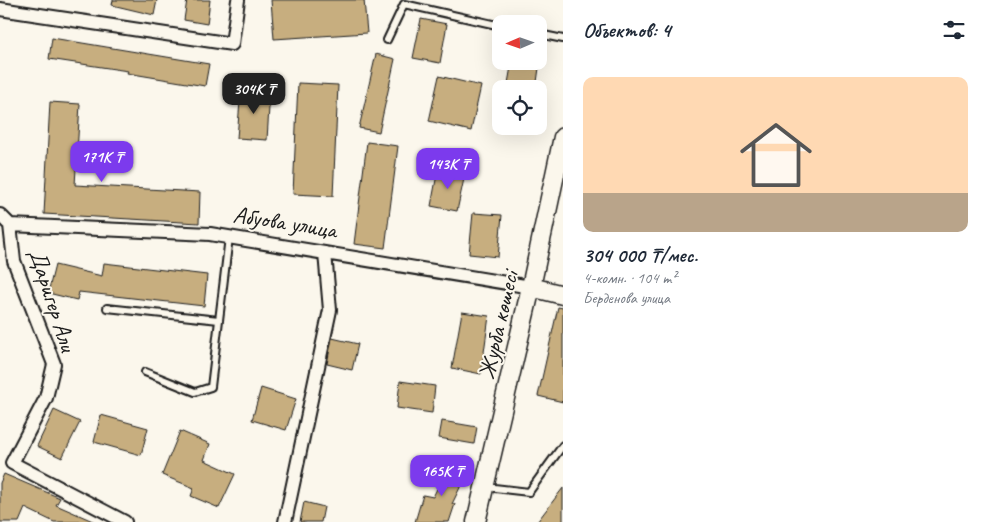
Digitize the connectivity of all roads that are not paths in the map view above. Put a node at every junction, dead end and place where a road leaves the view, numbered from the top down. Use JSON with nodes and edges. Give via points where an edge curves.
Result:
{"nodes":[{"id":1,"x":238,"y":0,"type":"edge"},
{"id":2,"x":0,"y":9,"type":"edge"},
{"id":3,"x":492,"y":24,"type":"edge"},
{"id":4,"x":548,"y":36,"type":"edge"},
{"id":5,"x":563,"y":39,"type":"edge"},
{"id":6,"x":386,"y":40,"type":"dead end"},
{"id":7,"x":563,"y":138,"type":"edge"},
{"id":8,"x":0,"y":215,"type":"edge"},
{"id":9,"x":10,"y":225,"type":"junction"},
{"id":10,"x":229,"y":237,"type":"junction"},
{"id":11,"x":325,"y":253,"type":"junction"},
{"id":12,"x":531,"y":288,"type":"junction"},
{"id":13,"x":563,"y":295,"type":"edge"},
{"id":14,"x":107,"y":308,"type":"dead end"},
{"id":15,"x":219,"y":320,"type":"junction"},
{"id":16,"x":145,"y":372,"type":"dead end"},
{"id":17,"x":563,"y":445,"type":"edge"},
{"id":18,"x":485,"y":487,"type":"junction"},
{"id":19,"x":125,"y":522,"type":"edge"},
{"id":20,"x":284,"y":522,"type":"edge"},
{"id":21,"x":476,"y":522,"type":"edge"}],
"edges":[{"from":1,"to":2,"type":"street","via":[[232,44]]},
{"from":3,"to":6,"type":"lane","via":[[404,4]]},
{"from":4,"to":5,"type":"lane"},
{"from":7,"to":12,"type":"street","name":"Журба көшесі"},
{"from":8,"to":9,"type":"street"},
{"from":9,"to":10,"type":"street","name":"Абуова улица"},
{"from":9,"to":19,"type":"street","name":"Даригер Али","via":[[14,261],[54,364],[46,398],[12,463]]},
{"from":10,"to":11,"type":"street","name":"Абуова улица"},
{"from":10,"to":15,"type":"lane"},
{"from":11,"to":12,"type":"street","name":"Абуова улица"},
{"from":11,"to":20,"type":"street","via":[[330,310]]},
{"from":12,"to":13,"type":"street","name":"Абуова улица"},
{"from":12,"to":18,"type":"street","name":"Журба көшесі"},
{"from":14,"to":15,"type":"lane"},
{"from":15,"to":16,"type":"lane","via":[[211,387],[195,392]]},
{"from":17,"to":18,"type":"lane","via":[[529,492]]},
{"from":18,"to":21,"type":"street","name":"Журба көшесі"}]}
